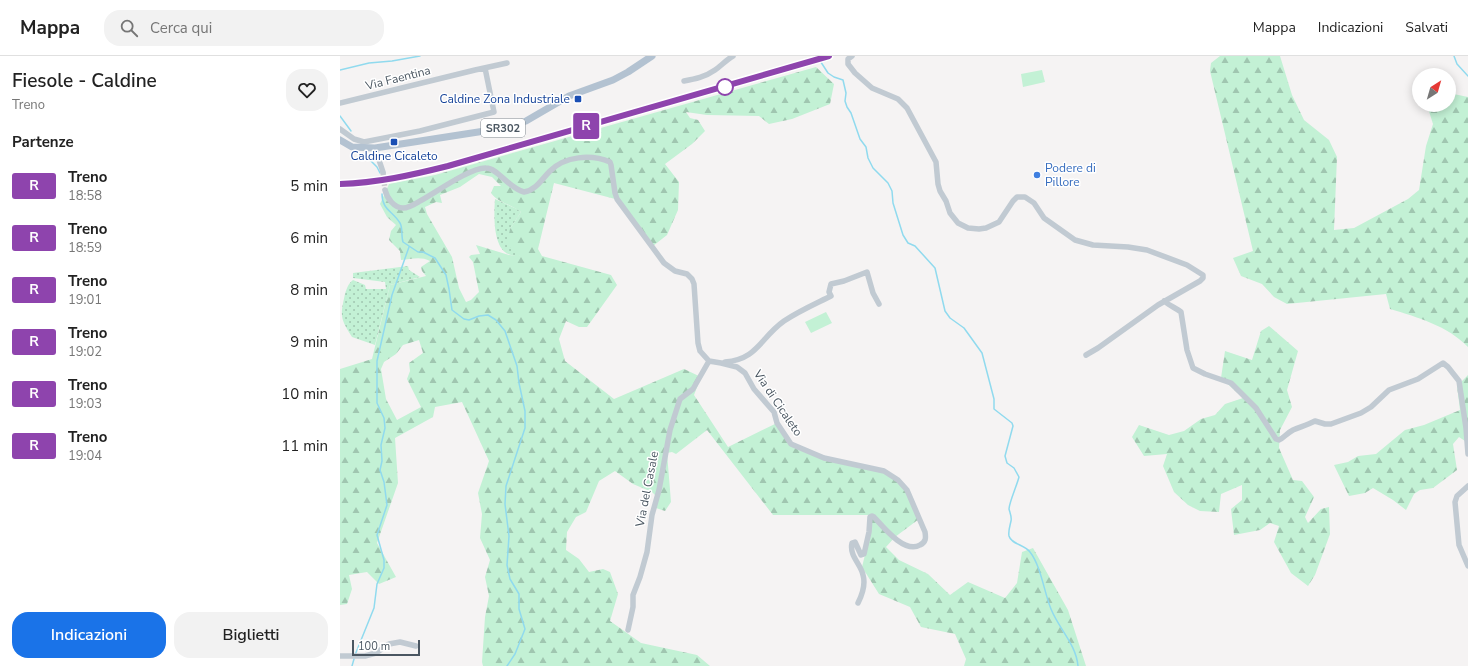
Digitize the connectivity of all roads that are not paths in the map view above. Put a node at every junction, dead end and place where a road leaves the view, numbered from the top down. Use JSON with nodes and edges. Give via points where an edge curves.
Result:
{"nodes":[{"id":1,"x":652,"y":56,"type":"edge"},
{"id":2,"x":733,"y":56,"type":"edge"},
{"id":3,"x":852,"y":56,"type":"edge"},
{"id":4,"x":507,"y":63,"type":"dead end"},
{"id":5,"x":485,"y":68,"type":"junction"},
{"id":6,"x":684,"y":81,"type":"dead end"},
{"id":7,"x":340,"y":103,"type":"edge"},
{"id":8,"x":340,"y":129,"type":"edge"},
{"id":9,"x":420,"y":131,"type":"junction"},
{"id":10,"x":340,"y":140,"type":"edge"},
{"id":11,"x":421,"y":141,"type":"junction"},
{"id":12,"x":375,"y":148,"type":"junction"},
{"id":13,"x":383,"y":172,"type":"tunnel mouth"},
{"id":14,"x":385,"y":190,"type":"tunnel mouth"},
{"id":15,"x":1164,"y":302,"type":"junction"},
{"id":16,"x":879,"y":304,"type":"dead end"},
{"id":17,"x":1086,"y":355,"type":"dead end"},
{"id":18,"x":708,"y":361,"type":"junction"},
{"id":19,"x":721,"y":363,"type":"junction"},
{"id":20,"x":1468,"y":454,"type":"edge"},
{"id":21,"x":1468,"y":486,"type":"edge"},
{"id":22,"x":1468,"y":566,"type":"edge"},
{"id":23,"x":858,"y":603,"type":"dead end"},
{"id":24,"x":628,"y":630,"type":"dead end"},
{"id":25,"x":416,"y":646,"type":"dead end"},
{"id":26,"x":340,"y":656,"type":"edge"}],
"edges":[{"from":1,"to":11,"type":"main road","number":"SR302","via":[[622,76],[569,96],[526,121],[504,128]]},
{"from":2,"to":6,"type":"street","via":[[703,77]]},
{"from":3,"to":15,"type":"street","via":[[848,59],[849,65],[861,78],[874,89],[898,99],[907,108],[936,162],[940,191],[950,213],[958,223],[968,228],[986,228],[999,222],[1017,197],[1024,197],[1034,203],[1044,218],[1075,240],[1093,245],[1152,251],[1187,265],[1203,275],[1200,281]]},
{"from":4,"to":5,"type":"street","name":"Via Faentina"},
{"from":5,"to":7,"type":"street","name":"Via Faentina"},
{"from":5,"to":9,"type":"street","via":[[494,112]]},
{"from":8,"to":9,"type":"street","via":[[354,139],[364,142]]},
{"from":9,"to":11,"type":"street"},
{"from":10,"to":12,"type":"main road","number":"SR302","via":[[352,147]]},
{"from":11,"to":12,"type":"main road","number":"SR302"},
{"from":12,"to":13,"type":"street"},
{"from":14,"to":18,"type":"street","via":[[394,204],[405,208],[473,171],[487,168],[514,189],[524,192],[536,186],[562,162],[580,157],[608,161],[612,165],[617,199],[664,262],[675,271],[687,274],[694,284],[698,342],[700,351]]},
{"from":15,"to":17,"type":"street"},
{"from":15,"to":20,"type":"street","via":[[1182,312],[1187,350],[1194,368],[1231,383],[1256,408],[1276,439],[1282,439],[1294,430],[1315,421],[1331,424],[1361,413],[1372,407],[1389,390],[1418,379],[1443,363],[1459,381]]},
{"from":16,"to":19,"type":"street","via":[[867,272],[831,284],[831,296],[785,321],[745,358]]},
{"from":18,"to":19,"type":"street","name":"Via di Cicaleto"},
{"from":18,"to":24,"type":"street","name":"Via del Casale","via":[[693,388],[680,399],[670,430],[647,552],[633,595]]},
{"from":19,"to":23,"type":"street","name":"Via di Cicaleto","via":[[737,367],[745,373],[754,389],[774,412],[777,423],[791,444],[824,458],[884,471],[907,490],[925,532],[925,541],[915,548],[907,547],[872,516],[870,517],[864,554],[861,555],[855,542],[851,545],[852,554],[864,580]]},
{"from":21,"to":22,"type":"street","via":[[1457,496],[1455,502],[1459,545]]},
{"from":25,"to":26,"type":"street","via":[[400,642],[389,644],[376,653],[364,656]]}]}
